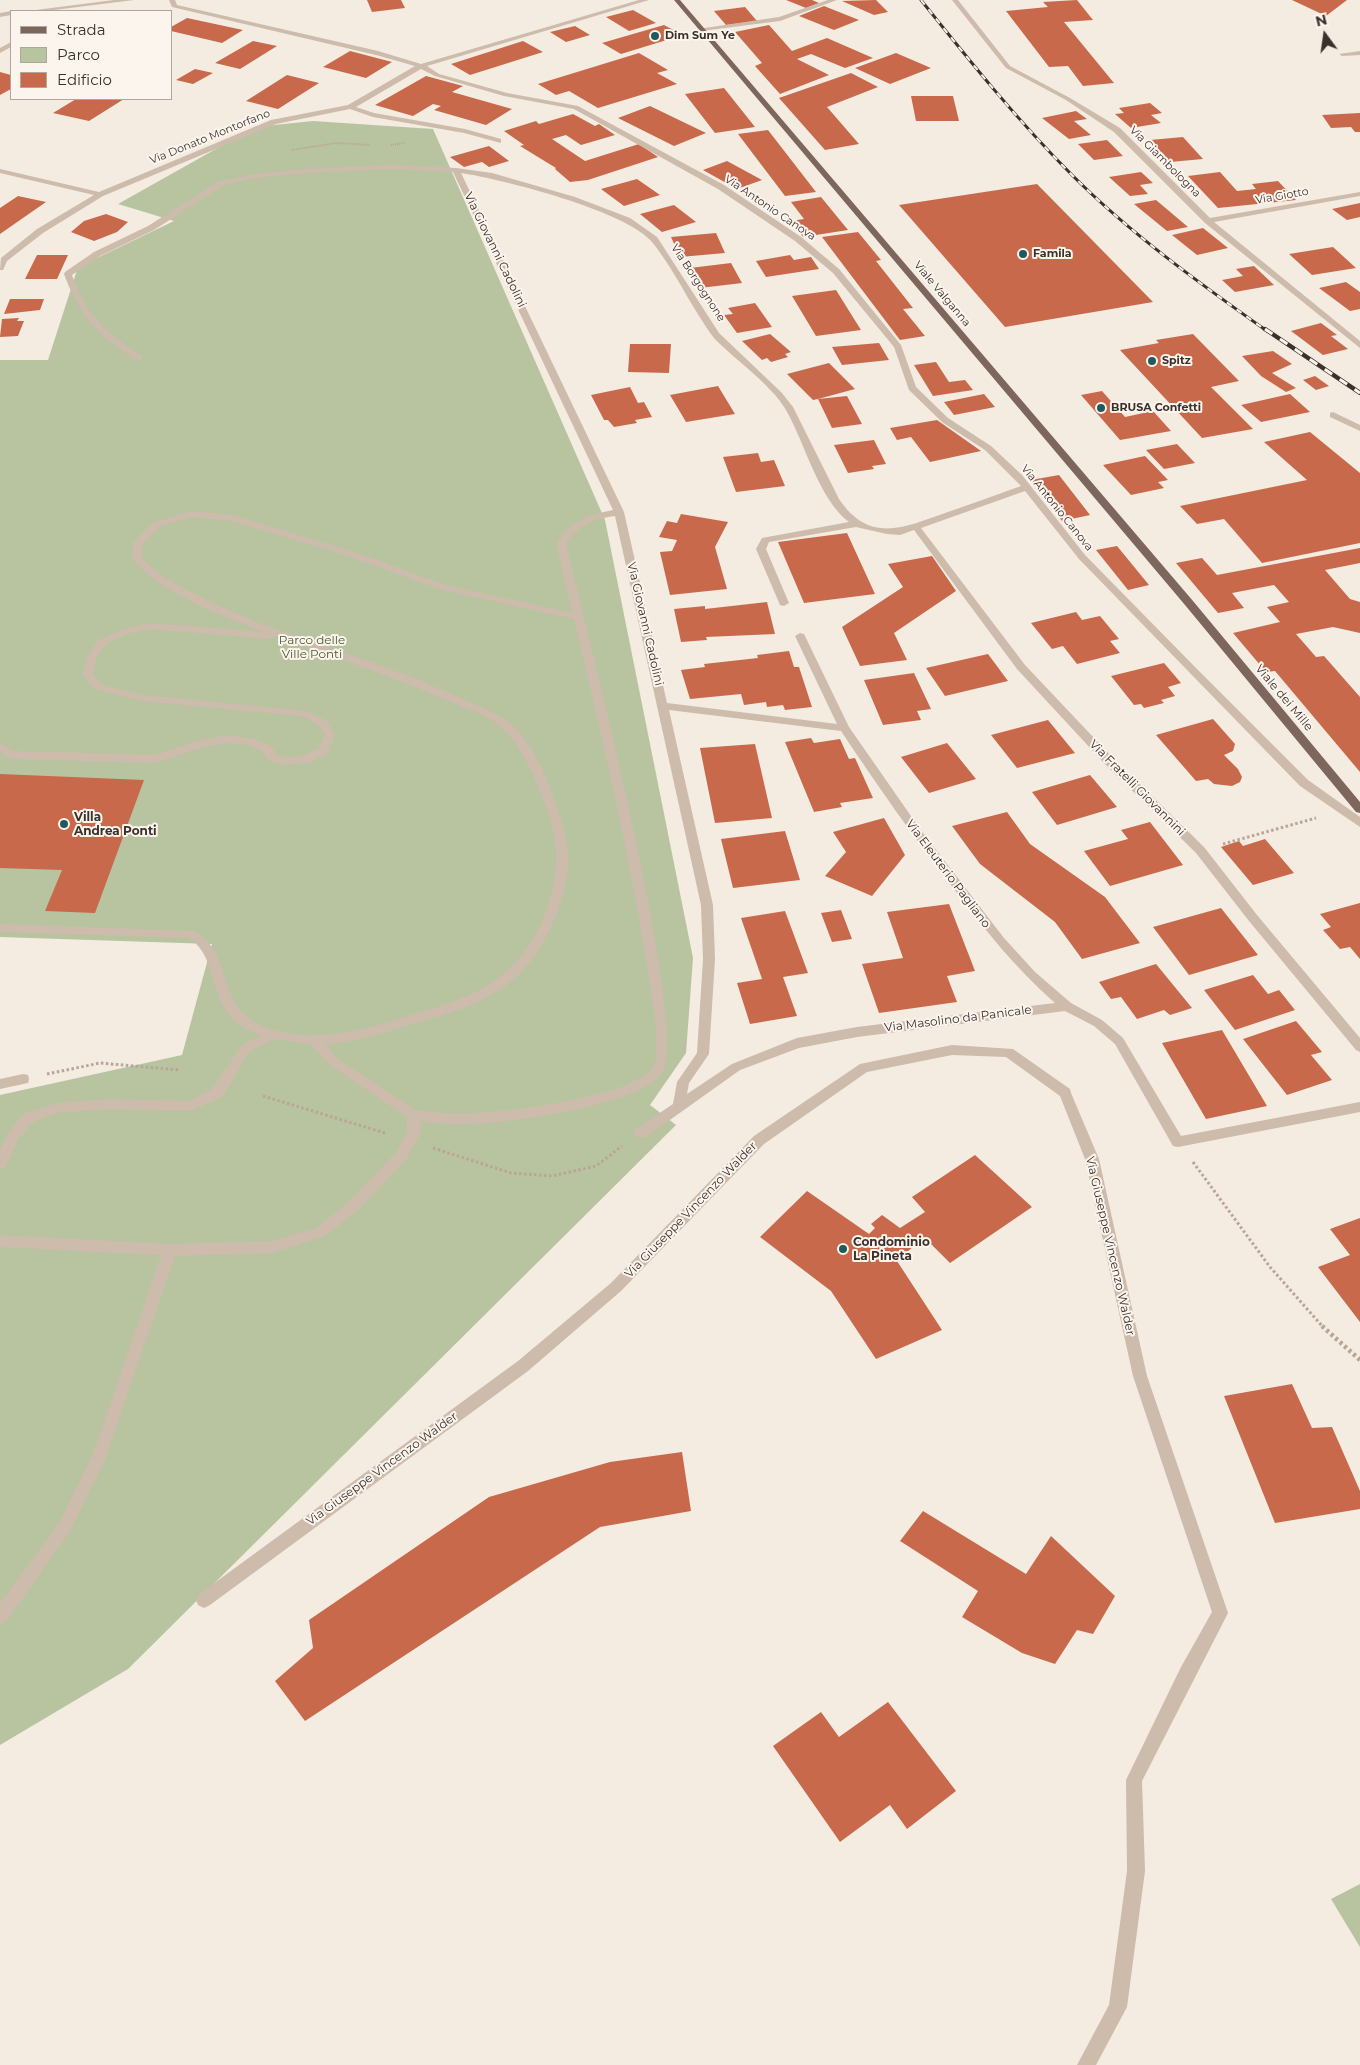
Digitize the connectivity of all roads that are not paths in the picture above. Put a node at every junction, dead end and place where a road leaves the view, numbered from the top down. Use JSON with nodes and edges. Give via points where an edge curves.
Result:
{"nodes":[{"id":1,"x":130,"y":0,"type":"edge"},
{"id":2,"x":172,"y":0,"type":"edge"},
{"id":3,"x":646,"y":0,"type":"edge"},
{"id":4,"x":677,"y":0,"type":"edge"},
{"id":5,"x":834,"y":0,"type":"edge"},
{"id":6,"x":955,"y":0,"type":"edge"},
{"id":7,"x":110,"y":1,"type":"edge"},
{"id":8,"x":61,"y":10,"type":"edge"},
{"id":9,"x":701,"y":29,"type":"junction"},
{"id":10,"x":1360,"y":53,"type":"edge"},
{"id":11,"x":1342,"y":54,"type":"dead end"},
{"id":12,"x":421,"y":66,"type":"junction"},
{"id":13,"x":350,"y":107,"type":"junction"},
{"id":14,"x":498,"y":141,"type":"dead end"},
{"id":15,"x":456,"y":170,"type":"junction"},
{"id":16,"x":0,"y":171,"type":"edge"},
{"id":17,"x":100,"y":194,"type":"junction"},
{"id":18,"x":1360,"y":194,"type":"edge"},
{"id":19,"x":1208,"y":221,"type":"junction"},
{"id":20,"x":0,"y":268,"type":"edge"},
{"id":21,"x":1360,"y":345,"type":"edge"},
{"id":22,"x":139,"y":358,"type":"dead end"},
{"id":23,"x":1333,"y":415,"type":"dead end"},
{"id":24,"x":1360,"y":428,"type":"edge"},
{"id":25,"x":1028,"y":487,"type":"junction"},
{"id":26,"x":619,"y":512,"type":"junction"},
{"id":27,"x":857,"y":524,"type":"junction"},
{"id":28,"x":916,"y":527,"type":"junction"},
{"id":29,"x":784,"y":603,"type":"dead end"},
{"id":30,"x":1189,"y":603,"type":"joint"},
{"id":31,"x":577,"y":617,"type":"junction"},
{"id":32,"x":800,"y":636,"type":"dead end"},
{"id":33,"x":280,"y":637,"type":"junction"},
{"id":34,"x":664,"y":706,"type":"junction"},
{"id":35,"x":844,"y":728,"type":"junction"},
{"id":36,"x":0,"y":747,"type":"edge"},
{"id":37,"x":1360,"y":809,"type":"edge"},
{"id":38,"x":1360,"y":823,"type":"edge"},
{"id":39,"x":0,"y":928,"type":"edge"},
{"id":40,"x":1068,"y":1006,"type":"junction"},
{"id":41,"x":273,"y":1035,"type":"junction"},
{"id":42,"x":314,"y":1040,"type":"junction"},
{"id":43,"x":1360,"y":1047,"type":"edge"},
{"id":44,"x":23,"y":1079,"type":"road end"},
{"id":45,"x":0,"y":1084,"type":"edge"},
{"id":46,"x":679,"y":1104,"type":"junction"},
{"id":47,"x":1360,"y":1107,"type":"edge"},
{"id":48,"x":412,"y":1115,"type":"junction"},
{"id":49,"x":641,"y":1133,"type":"road end"},
{"id":50,"x":0,"y":1164,"type":"edge"},
{"id":51,"x":0,"y":1241,"type":"edge"},
{"id":52,"x":170,"y":1250,"type":"junction"},
{"id":53,"x":204,"y":1600,"type":"dead end"},
{"id":54,"x":0,"y":1616,"type":"edge"},
{"id":55,"x":1086,"y":2065,"type":"edge"}],
"edges":[{"from":1,"to":7,"type":"street"},
{"from":2,"to":12,"type":"street","name":"Via Antonio Canova","via":[[174,6]]},
{"from":3,"to":12,"type":"street","name":"Via Donato Montorfano"},
{"from":4,"to":9,"type":"main road","name":"Viale Valganna"},
{"from":5,"to":9,"type":"street","via":[[780,19]]},
{"from":6,"to":19,"type":"street","name":"Via Giambologna","via":[[1008,67],[1068,98],[1117,130]]},
{"from":7,"to":8,"type":"street"},
{"from":9,"to":30,"type":"main road","name":"Viale Valganna"},
{"from":10,"to":11,"type":"street"},
{"from":12,"to":13,"type":"street","name":"Via Donato Montorfano"},
{"from":12,"to":25,"type":"street","name":"Via Antonio Canova","via":[[437,75],[506,95],[576,107],[721,187],[798,239],[836,271],[898,347],[912,388],[945,420],[988,448]]},
{"from":13,"to":14,"type":"street","via":[[372,115],[465,131]]},
{"from":13,"to":17,"type":"street","name":"Via Donato Montorfano","via":[[274,122]]},
{"from":15,"to":22,"type":"street","name":"Via Borgognone","via":[[390,167],[305,171],[222,183],[151,228],[97,254],[68,274],[75,297],[107,338]]},
{"from":15,"to":26,"type":"street","name":"Via Giovanni Cadolini"},
{"from":15,"to":27,"type":"street","name":"Via Borgognone","via":[[489,175],[572,198],[627,220],[654,239],[716,335],[790,409],[841,510]]},
{"from":16,"to":17,"type":"street"},
{"from":17,"to":20,"type":"street","name":"Via Donato Montorfano","via":[[40,231],[4,260]]},
{"from":18,"to":19,"type":"street","name":"Via Giotto"},
{"from":19,"to":21,"type":"street","name":"Via Giambologna"},
{"from":23,"to":24,"type":"street"},
{"from":25,"to":28,"type":"street","name":"Via Borgognone"},
{"from":25,"to":38,"type":"street","name":"Via Antonio Canova","via":[[1082,557],[1198,676],[1304,783]]},
{"from":26,"to":31,"type":"street","via":[[591,517],[570,529],[561,543]]},
{"from":26,"to":34,"type":"street","name":"Via Giovanni Cadolini"},
{"from":27,"to":28,"type":"street","name":"Via Borgognone","via":[[878,532],[900,532]]},
{"from":27,"to":29,"type":"street","name":"Via Borgognone","via":[[765,540],[761,549]]},
{"from":28,"to":43,"type":"street","name":"Via Fratelli Giovannini","via":[[1024,672],[1200,850]]},
{"from":30,"to":37,"type":"main road","name":"Viale dei Mille"},
{"from":31,"to":33,"type":"street","via":[[442,587],[350,553],[232,518],[193,514],[157,524],[138,543],[137,558],[144,567],[228,615]]},
{"from":31,"to":48,"type":"street","via":[[630,834],[650,948],[663,1055],[658,1071],[646,1082],[626,1091],[537,1111],[480,1118]]},
{"from":32,"to":35,"type":"street","name":"Via Eleuterio Pagliano"},
{"from":33,"to":36,"type":"street","via":[[150,626],[124,632],[102,642],[92,659],[88,675],[98,688],[142,698],[304,712],[323,723],[330,735],[324,750],[305,760],[284,761],[273,758],[266,749],[252,742],[228,739],[156,759],[12,755]]},
{"from":33,"to":42,"type":"street","via":[[325,649],[430,686],[503,723],[530,758],[552,808],[562,854],[554,912],[525,961],[494,988],[442,1011],[385,1028],[356,1036]]},
{"from":34,"to":35,"type":"street"},
{"from":34,"to":46,"type":"street","name":"Via Giovanni Cadolini","via":[[707,905],[709,959],[703,1054],[683,1082]]},
{"from":35,"to":40,"type":"street","name":"Via Eleuterio Pagliano","via":[[916,832],[1000,942]]},
{"from":39,"to":41,"type":"street","via":[[191,934],[204,941],[213,958],[226,1001],[246,1024]]},
{"from":40,"to":46,"type":"street","name":"Via Masolino da Panicale","via":[[857,1032],[797,1043],[736,1067]]},
{"from":40,"to":47,"type":"street","via":[[1098,1023],[1119,1041],[1178,1142]]},
{"from":41,"to":42,"type":"street"},
{"from":41,"to":50,"type":"street","via":[[246,1048],[217,1093],[190,1106],[108,1104],[57,1108],[28,1118]]},
{"from":42,"to":48,"type":"street","via":[[334,1062]]},
{"from":44,"to":45,"type":"street"},
{"from":46,"to":49,"type":"street","name":"Via Masolino da Panicale"},
{"from":48,"to":52,"type":"street","via":[[414,1132],[402,1156],[353,1206],[320,1232],[272,1247]]},
{"from":51,"to":52,"type":"street"},
{"from":52,"to":54,"type":"street","via":[[100,1456],[64,1528]]},
{"from":53,"to":55,"type":"street","name":"Via Giuseppe Vincenzo Walder","via":[[523,1366],[616,1287],[759,1140],[856,1073],[864,1068],[952,1050],[1009,1052],[1065,1093],[1092,1159],[1140,1376],[1220,1613],[1134,1780],[1136,1871],[1118,2006]]}]}
